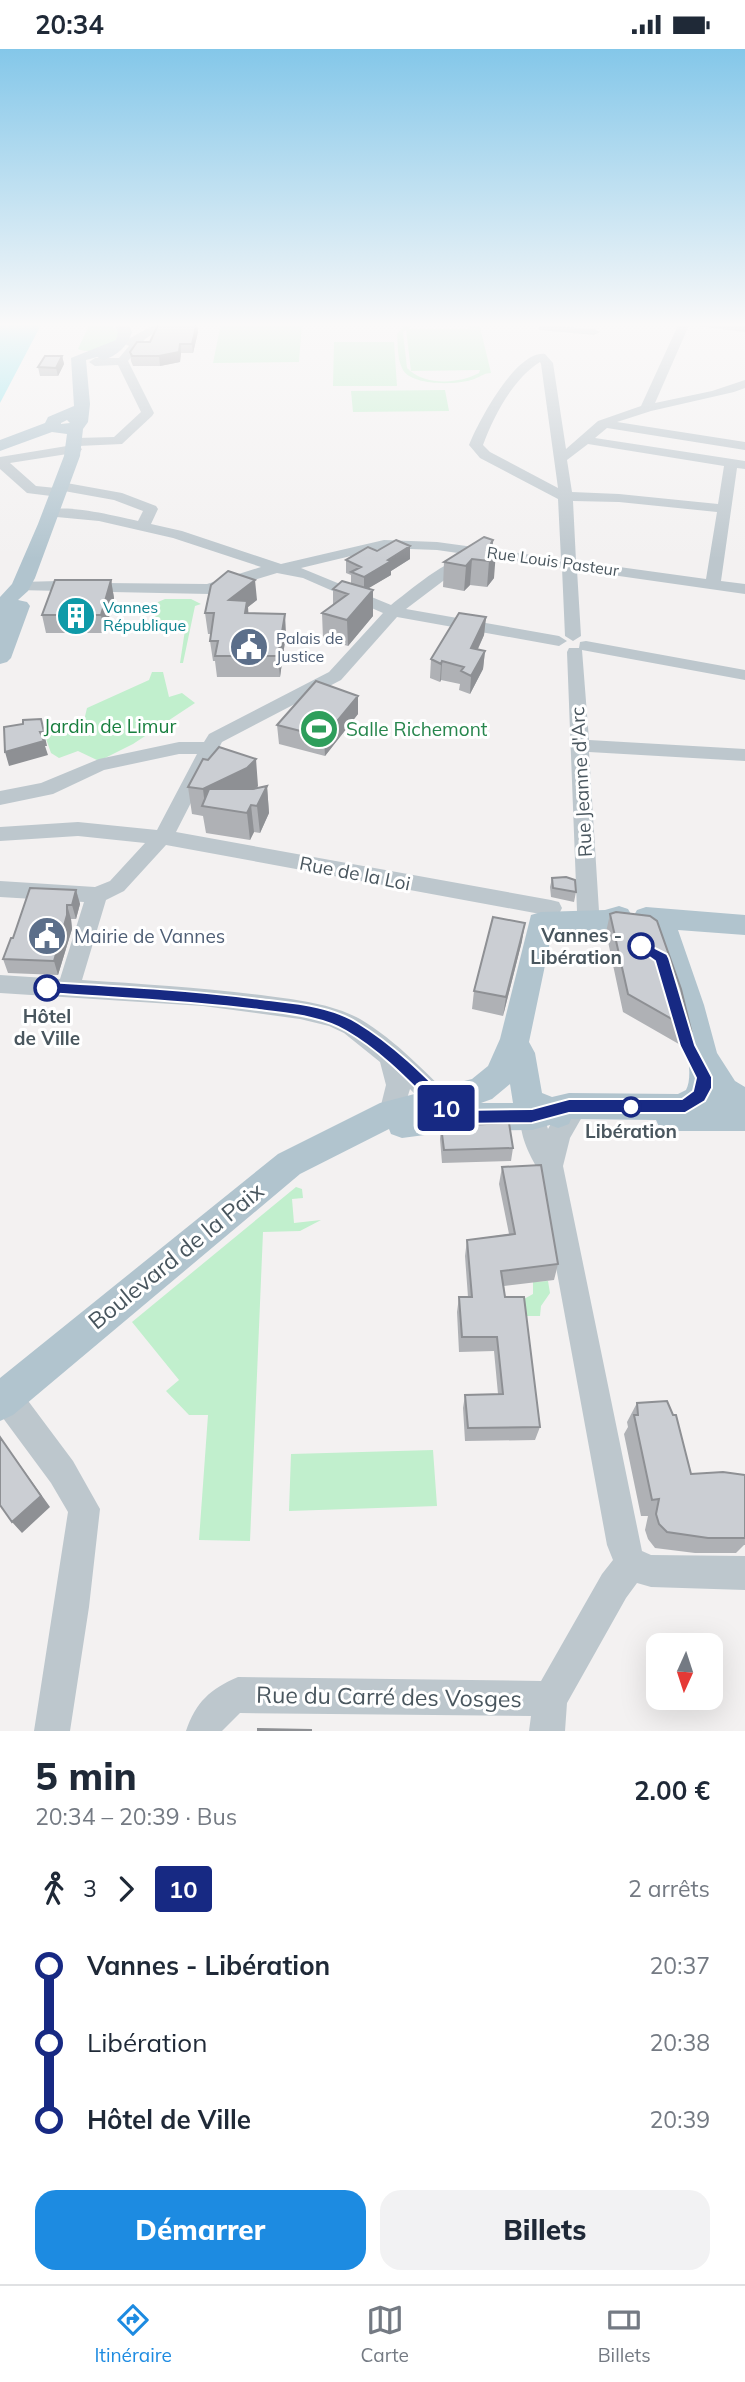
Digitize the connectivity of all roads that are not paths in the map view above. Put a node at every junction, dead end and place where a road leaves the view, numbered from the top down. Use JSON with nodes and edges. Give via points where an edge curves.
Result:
{"nodes":[{"id":1,"x":75,"y":401,"type":"edge"},
{"id":2,"x":144,"y":401,"type":"edge"},
{"id":3,"x":501,"y":401,"type":"edge"},
{"id":4,"x":555,"y":401,"type":"edge"},
{"id":5,"x":649,"y":401,"type":"edge"},
{"id":6,"x":671,"y":401,"type":"edge"},
{"id":7,"x":647,"y":406,"type":"junction"},
{"id":8,"x":603,"y":424,"type":"junction"},
{"id":9,"x":71,"y":427,"type":"junction"},
{"id":10,"x":585,"y":440,"type":"junction"},
{"id":11,"x":0,"y":446,"type":"edge"},
{"id":12,"x":745,"y":446,"type":"edge"},
{"id":13,"x":567,"y":454,"type":"junction"},
{"id":14,"x":0,"y":461,"type":"edge"},
{"id":15,"x":738,"y":464,"type":"edge"},
{"id":16,"x":563,"y":479,"type":"junction"},
{"id":17,"x":542,"y":483,"type":"junction"},
{"id":18,"x":60,"y":489,"type":"junction"},
{"id":19,"x":564,"y":496,"type":"junction"},
{"id":20,"x":725,"y":509,"type":"junction"},
{"id":21,"x":51,"y":513,"type":"junction"},
{"id":22,"x":143,"y":526,"type":"junction"},
{"id":23,"x":482,"y":551,"type":"junction"},
{"id":24,"x":320,"y":559,"type":"junction"},
{"id":25,"x":570,"y":565,"type":"junction"},
{"id":26,"x":281,"y":568,"type":"junction"},
{"id":27,"x":307,"y":574,"type":"junction"},
{"id":28,"x":713,"y":585,"type":"junction"},
{"id":29,"x":21,"y":587,"type":"junction"},
{"id":30,"x":745,"y":589,"type":"edge"},
{"id":31,"x":393,"y":611,"type":"junction"},
{"id":32,"x":2,"y":639,"type":"edge"},
{"id":33,"x":573,"y":644,"type":"junction"},
{"id":34,"x":745,"y":675,"type":"edge"},
{"id":35,"x":578,"y":745,"type":"junction"},
{"id":36,"x":208,"y":748,"type":"junction"},
{"id":37,"x":745,"y":755,"type":"edge"},
{"id":38,"x":0,"y":798,"type":"edge"},
{"id":39,"x":0,"y":834,"type":"edge"},
{"id":40,"x":160,"y":839,"type":"junction"},
{"id":41,"x":0,"y":889,"type":"edge"},
{"id":42,"x":97,"y":895,"type":"junction"},
{"id":43,"x":588,"y":911,"type":"junction"},
{"id":44,"x":546,"y":915,"type":"junction"},
{"id":45,"x":619,"y":916,"type":"junction"},
{"id":46,"x":661,"y":918,"type":"junction"},
{"id":47,"x":745,"y":925,"type":"edge"},
{"id":48,"x":0,"y":984,"type":"edge"},
{"id":49,"x":68,"y":989,"type":"junction"},
{"id":50,"x":513,"y":1044,"type":"junction"},
{"id":51,"x":391,"y":1058,"type":"junction"},
{"id":52,"x":705,"y":1060,"type":"junction"},
{"id":53,"x":745,"y":1104,"type":"edge"},
{"id":54,"x":544,"y":1111,"type":"junction"},
{"id":55,"x":440,"y":1113,"type":"junction"},
{"id":56,"x":745,"y":1117,"type":"edge"},
{"id":57,"x":377,"y":1121,"type":"junction"},
{"id":58,"x":550,"y":1166,"type":"junction"},
{"id":59,"x":3,"y":1400,"type":"edge"},
{"id":60,"x":631,"y":1563,"type":"junction"},
{"id":61,"x":745,"y":1573,"type":"edge"},
{"id":62,"x":548,"y":1715,"type":"edge"},
{"id":63,"x":52,"y":1731,"type":"edge"},
{"id":64,"x":204,"y":1731,"type":"edge"}],
"edges":[{"from":1,"to":9,"type":"main road"},
{"from":2,"to":9,"type":"street","via":[[148,413],[117,441]]},
{"from":3,"to":17,"type":"street","via":[[477,445],[485,455]]},
{"from":4,"to":13,"type":"street","name":"Rue Jeanne d'Arc"},
{"from":5,"to":7,"type":"street"},
{"from":6,"to":7,"type":"street"},
{"from":7,"to":8,"type":"street"},
{"from":8,"to":10,"type":"street"},
{"from":8,"to":12,"type":"street"},
{"from":9,"to":11,"type":"main road"},
{"from":9,"to":14,"type":"street"},
{"from":9,"to":18,"type":"main road"},
{"from":10,"to":13,"type":"street"},
{"from":10,"to":15,"type":"street"},
{"from":13,"to":16,"type":"street","name":"Rue Jeanne d'Arc"},
{"from":14,"to":18,"type":"street","via":[[32,490]]},
{"from":15,"to":20,"type":"street"},
{"from":16,"to":17,"type":"street"},
{"from":16,"to":19,"type":"street","name":"Rue Jeanne d'Arc"},
{"from":17,"to":19,"type":"street"},
{"from":18,"to":21,"type":"main road"},
{"from":18,"to":22,"type":"street","via":[[117,496],[151,509]]},
{"from":19,"to":20,"type":"street"},
{"from":19,"to":25,"type":"street","name":"Rue Jeanne d'Arc"},
{"from":20,"to":28,"type":"street"},
{"from":21,"to":22,"type":"street"},
{"from":21,"to":29,"type":"main road"},
{"from":22,"to":26,"type":"street"},
{"from":23,"to":24,"type":"street","name":"Rue Louis Pasteur","via":[[390,544]]},
{"from":23,"to":25,"type":"street","name":"Rue Louis Pasteur"},
{"from":23,"to":31,"type":"street"},
{"from":24,"to":26,"type":"street","name":"Rue Louis Pasteur"},
{"from":24,"to":27,"type":"street"},
{"from":25,"to":28,"type":"street","name":"Rue Louis Pasteur"},
{"from":25,"to":33,"type":"street","name":"Rue Jeanne d'Arc"},
{"from":26,"to":27,"type":"street"},
{"from":26,"to":29,"type":"street","name":"Rue Louis Pasteur","via":[[209,589],[43,591]]},
{"from":27,"to":31,"type":"street"},
{"from":28,"to":30,"type":"street","name":"Rue Louis Pasteur"},
{"from":29,"to":32,"type":"main road","via":[[9,598]]},
{"from":31,"to":33,"type":"street"},
{"from":31,"to":36,"type":"street","via":[[334,676],[215,739]]},
{"from":33,"to":34,"type":"street"},
{"from":33,"to":35,"type":"street","name":"Rue Jeanne d'Arc"},
{"from":35,"to":37,"type":"street"},
{"from":35,"to":43,"type":"street","name":"Rue Jeanne d'Arc"},
{"from":36,"to":38,"type":"street","via":[[179,748],[99,765],[46,789]]},
{"from":36,"to":40,"type":"street"},
{"from":39,"to":40,"type":"street","name":"Rue de la Loi","via":[[78,829]]},
{"from":40,"to":42,"type":"street","via":[[117,886]]},
{"from":40,"to":44,"type":"street","name":"Rue de la Loi"},
{"from":41,"to":42,"type":"street"},
{"from":42,"to":49,"type":"street"},
{"from":43,"to":44,"type":"main road"},
{"from":43,"to":45,"type":"main road"},
{"from":44,"to":45,"type":"main road","via":[[605,920]]},
{"from":44,"to":50,"type":"main road"},
{"from":45,"to":46,"type":"main road"},
{"from":46,"to":47,"type":"main road"},
{"from":46,"to":52,"type":"main road"},
{"from":48,"to":49,"type":"street"},
{"from":49,"to":51,"type":"street","via":[[203,997],[300,1010],[343,1022]]},
{"from":50,"to":54,"type":"main road"},
{"from":50,"to":55,"type":"main road","via":[[500,1073],[488,1085]]},
{"from":51,"to":55,"type":"street","via":[[405,1067]]},
{"from":51,"to":57,"type":"street","via":[[400,1079],[398,1094]]},
{"from":52,"to":53,"type":"main road","via":[[724,1090]]},
{"from":52,"to":54,"type":"main road","via":[[704,1088],[685,1106],[569,1106]]},
{"from":54,"to":55,"type":"main road"},
{"from":54,"to":56,"type":"main road"},
{"from":54,"to":58,"type":"street","via":[[541,1152]]},
{"from":54,"to":58,"type":"street","via":[[558,1134]]},
{"from":55,"to":57,"type":"main road","name":"Boulevard de la Paix"},
{"from":57,"to":59,"type":"main road","name":"Boulevard de la Paix","via":[[289,1164]]},
{"from":58,"to":60,"type":"street","via":[[623,1545]]},
{"from":59,"to":63,"type":"street","via":[[62,1472],[84,1509]]},
{"from":60,"to":61,"type":"street","via":[[651,1571]]},
{"from":60,"to":62,"type":"street","name":"Rue du Carré des Vosges","via":[[614,1586]]},
{"from":62,"to":64,"type":"street","name":"Rue du Carré des Vosges","via":[[238,1695],[212,1712]]}]}
